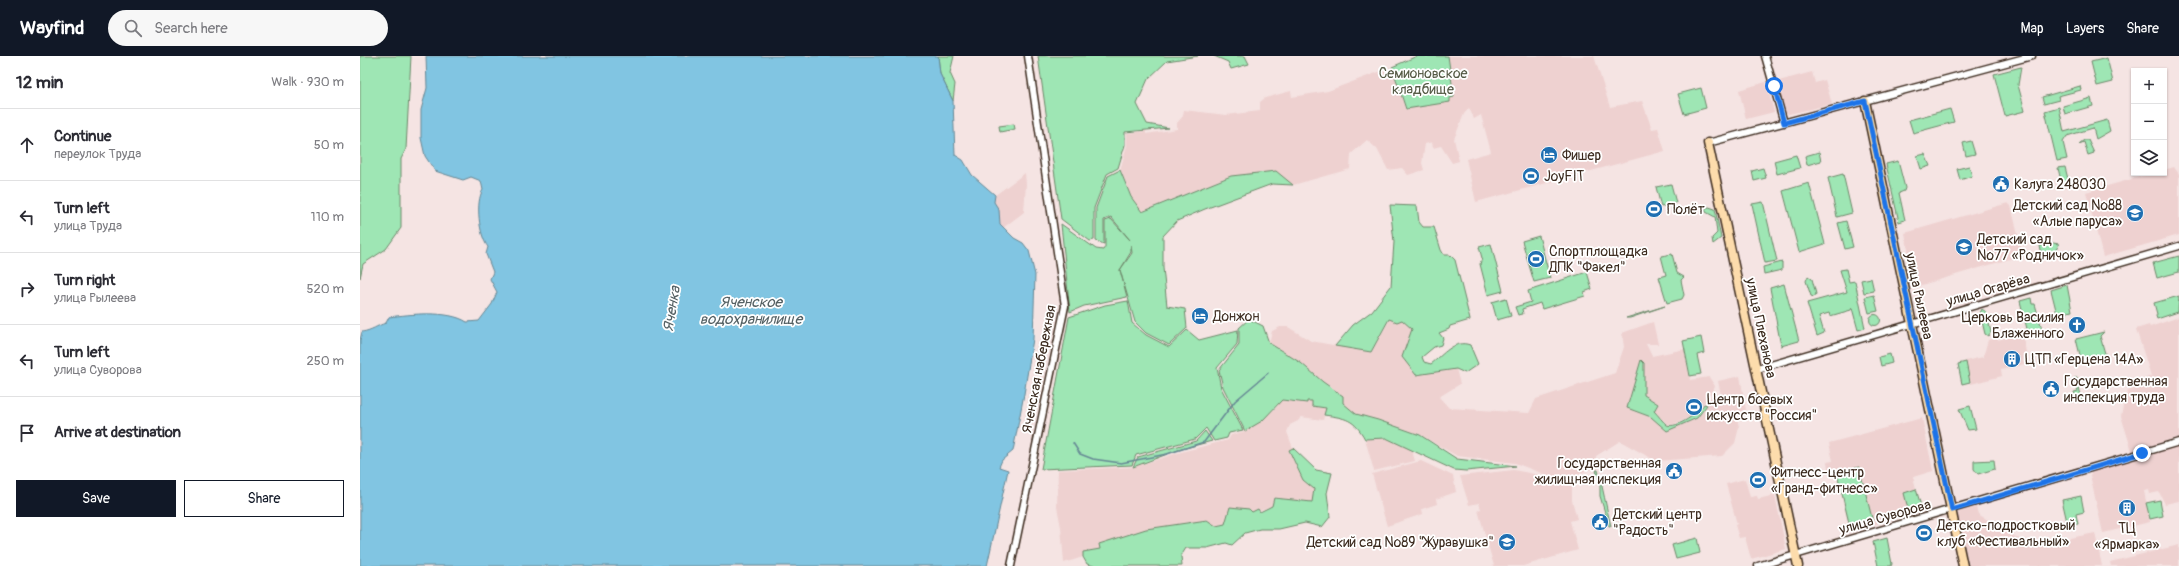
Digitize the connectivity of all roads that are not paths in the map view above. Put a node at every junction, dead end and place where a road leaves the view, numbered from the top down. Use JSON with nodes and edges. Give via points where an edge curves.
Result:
{"nodes":[{"id":1,"x":1028,"y":56,"type":"edge"},
{"id":2,"x":1766,"y":56,"type":"edge"},
{"id":3,"x":2032,"y":56,"type":"edge"},
{"id":4,"x":1865,"y":101,"type":"junction"},
{"id":5,"x":1784,"y":123,"type":"junction"},
{"id":6,"x":1708,"y":143,"type":"joint"},
{"id":7,"x":2179,"y":246,"type":"edge"},
{"id":8,"x":1912,"y":324,"type":"junction"},
{"id":9,"x":1757,"y":369,"type":"junction"},
{"id":10,"x":2179,"y":442,"type":"edge"},
{"id":11,"x":1952,"y":510,"type":"junction"},
{"id":12,"x":1796,"y":554,"type":"junction"},
{"id":13,"x":1011,"y":566,"type":"edge"},
{"id":14,"x":1758,"y":566,"type":"edge"},
{"id":15,"x":1798,"y":566,"type":"edge"},
{"id":16,"x":1964,"y":566,"type":"edge"}],
"edges":[{"from":1,"to":13,"type":"street","name":"Яченская набережная","via":[[1065,306]]},
{"from":2,"to":5,"type":"street"},
{"from":3,"to":4,"type":"street"},
{"from":4,"to":5,"type":"street"},
{"from":4,"to":8,"type":"main road","name":"улица Рылеева"},
{"from":5,"to":6,"type":"street"},
{"from":6,"to":9,"type":"main road","name":"улица Плеханова"},
{"from":7,"to":8,"type":"street","name":"улица Огарёва"},
{"from":8,"to":9,"type":"street","name":"улица Огарёва"},
{"from":8,"to":11,"type":"main road","name":"улица Рылеева"},
{"from":9,"to":12,"type":"main road","name":"улица Плеханова"},
{"from":10,"to":11,"type":"street","name":"улица Суворова"},
{"from":11,"to":12,"type":"street","name":"улица Суворова"},
{"from":11,"to":16,"type":"main road","name":"улица Рылеева"},
{"from":12,"to":14,"type":"street","name":"улица Суворова"},
{"from":12,"to":15,"type":"main road","name":"улица Плеханова"}]}
